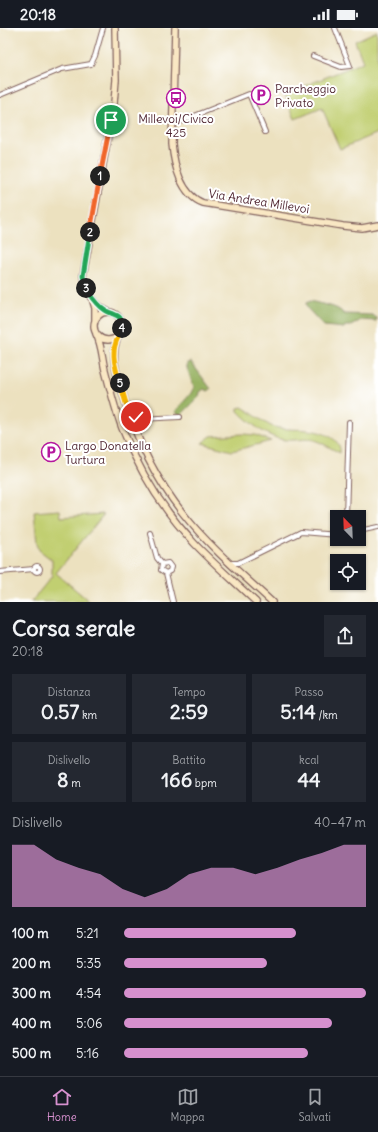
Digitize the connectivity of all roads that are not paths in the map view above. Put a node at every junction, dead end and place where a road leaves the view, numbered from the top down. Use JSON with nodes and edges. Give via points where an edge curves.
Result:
{"nodes":[{"id":1,"x":103,"y":28,"type":"edge"},
{"id":2,"x":115,"y":28,"type":"edge"},
{"id":3,"x":176,"y":28,"type":"edge"},
{"id":4,"x":335,"y":28,"type":"edge"},
{"id":5,"x":313,"y":56,"type":"dead end"},
{"id":6,"x":0,"y":95,"type":"edge"},
{"id":7,"x":172,"y":125,"type":"junction"},
{"id":8,"x":265,"y":132,"type":"dead end"},
{"id":9,"x":378,"y":225,"type":"edge"},
{"id":10,"x":92,"y":296,"type":"junction"},
{"id":11,"x":109,"y":312,"type":"junction"},
{"id":12,"x":95,"y":320,"type":"junction"},
{"id":13,"x":96,"y":334,"type":"junction"},
{"id":14,"x":119,"y":335,"type":"junction"},
{"id":15,"x":128,"y":410,"type":"junction"},
{"id":16,"x":180,"y":417,"type":"dead end"},
{"id":17,"x":140,"y":419,"type":"junction"},
{"id":18,"x":349,"y":422,"type":"dead end"},
{"id":19,"x":135,"y":431,"type":"junction"},
{"id":20,"x":346,"y":510,"type":"edge"},
{"id":21,"x":378,"y":527,"type":"edge"},
{"id":22,"x":366,"y":530,"type":"edge"},
{"id":23,"x":150,"y":533,"type":"dead end"},
{"id":24,"x":330,"y":534,"type":"edge"},
{"id":25,"x":246,"y":559,"type":"junction"},
{"id":26,"x":230,"y":562,"type":"junction"},
{"id":27,"x":162,"y":564,"type":"junction"},
{"id":28,"x":34,"y":569,"type":"dead end"},
{"id":29,"x":0,"y":572,"type":"edge"},
{"id":30,"x":240,"y":572,"type":"junction"},
{"id":31,"x":166,"y":573,"type":"junction"},
{"id":32,"x":173,"y":602,"type":"edge"},
{"id":33,"x":256,"y":602,"type":"edge"},
{"id":34,"x":272,"y":602,"type":"edge"}],
"edges":[{"from":1,"to":6,"type":"street","via":[[91,64],[62,69]]},
{"from":2,"to":10,"type":"street","via":[[114,103],[83,272],[84,281]]},
{"from":3,"to":7,"type":"street","name":"Via Andrea Millevoi"},
{"from":4,"to":5,"type":"street","via":[[350,66],[342,67]]},
{"from":7,"to":8,"type":"street","via":[[249,94]]},
{"from":7,"to":9,"type":"street","name":"Via Andrea Millevoi","via":[[174,160],[187,191],[197,201],[343,226],[362,228]]},
{"from":10,"to":11,"type":"street"},
{"from":10,"to":12,"type":"street"},
{"from":11,"to":12,"type":"street","via":[[99,315]]},
{"from":11,"to":14,"type":"street","via":[[116,314],[122,322],[122,331]]},
{"from":12,"to":13,"type":"street"},
{"from":13,"to":14,"type":"street","via":[[110,340]]},
{"from":13,"to":33,"type":"street","via":[[122,427],[150,486],[194,544]]},
{"from":14,"to":15,"type":"street","via":[[115,344],[114,359]]},
{"from":15,"to":17,"type":"street"},
{"from":15,"to":19,"type":"street"},
{"from":16,"to":17,"type":"street"},
{"from":17,"to":19,"type":"street","via":[[136,423]]},
{"from":18,"to":20,"type":"street"},
{"from":19,"to":26,"type":"street","via":[[149,462],[169,495],[190,522]]},
{"from":21,"to":22,"type":"street"},
{"from":23,"to":27,"type":"street","via":[[157,558]]},
{"from":24,"to":25,"type":"street","via":[[301,532]]},
{"from":25,"to":26,"type":"street","via":[[234,564]]},
{"from":25,"to":30,"type":"street","via":[[238,568]]},
{"from":26,"to":30,"type":"street"},
{"from":27,"to":31,"type":"street","via":[[161,570]]},
{"from":27,"to":31,"type":"street","via":[[170,565],[170,571]]},
{"from":28,"to":29,"type":"street"},
{"from":30,"to":34,"type":"street"},
{"from":31,"to":32,"type":"street"}]}
